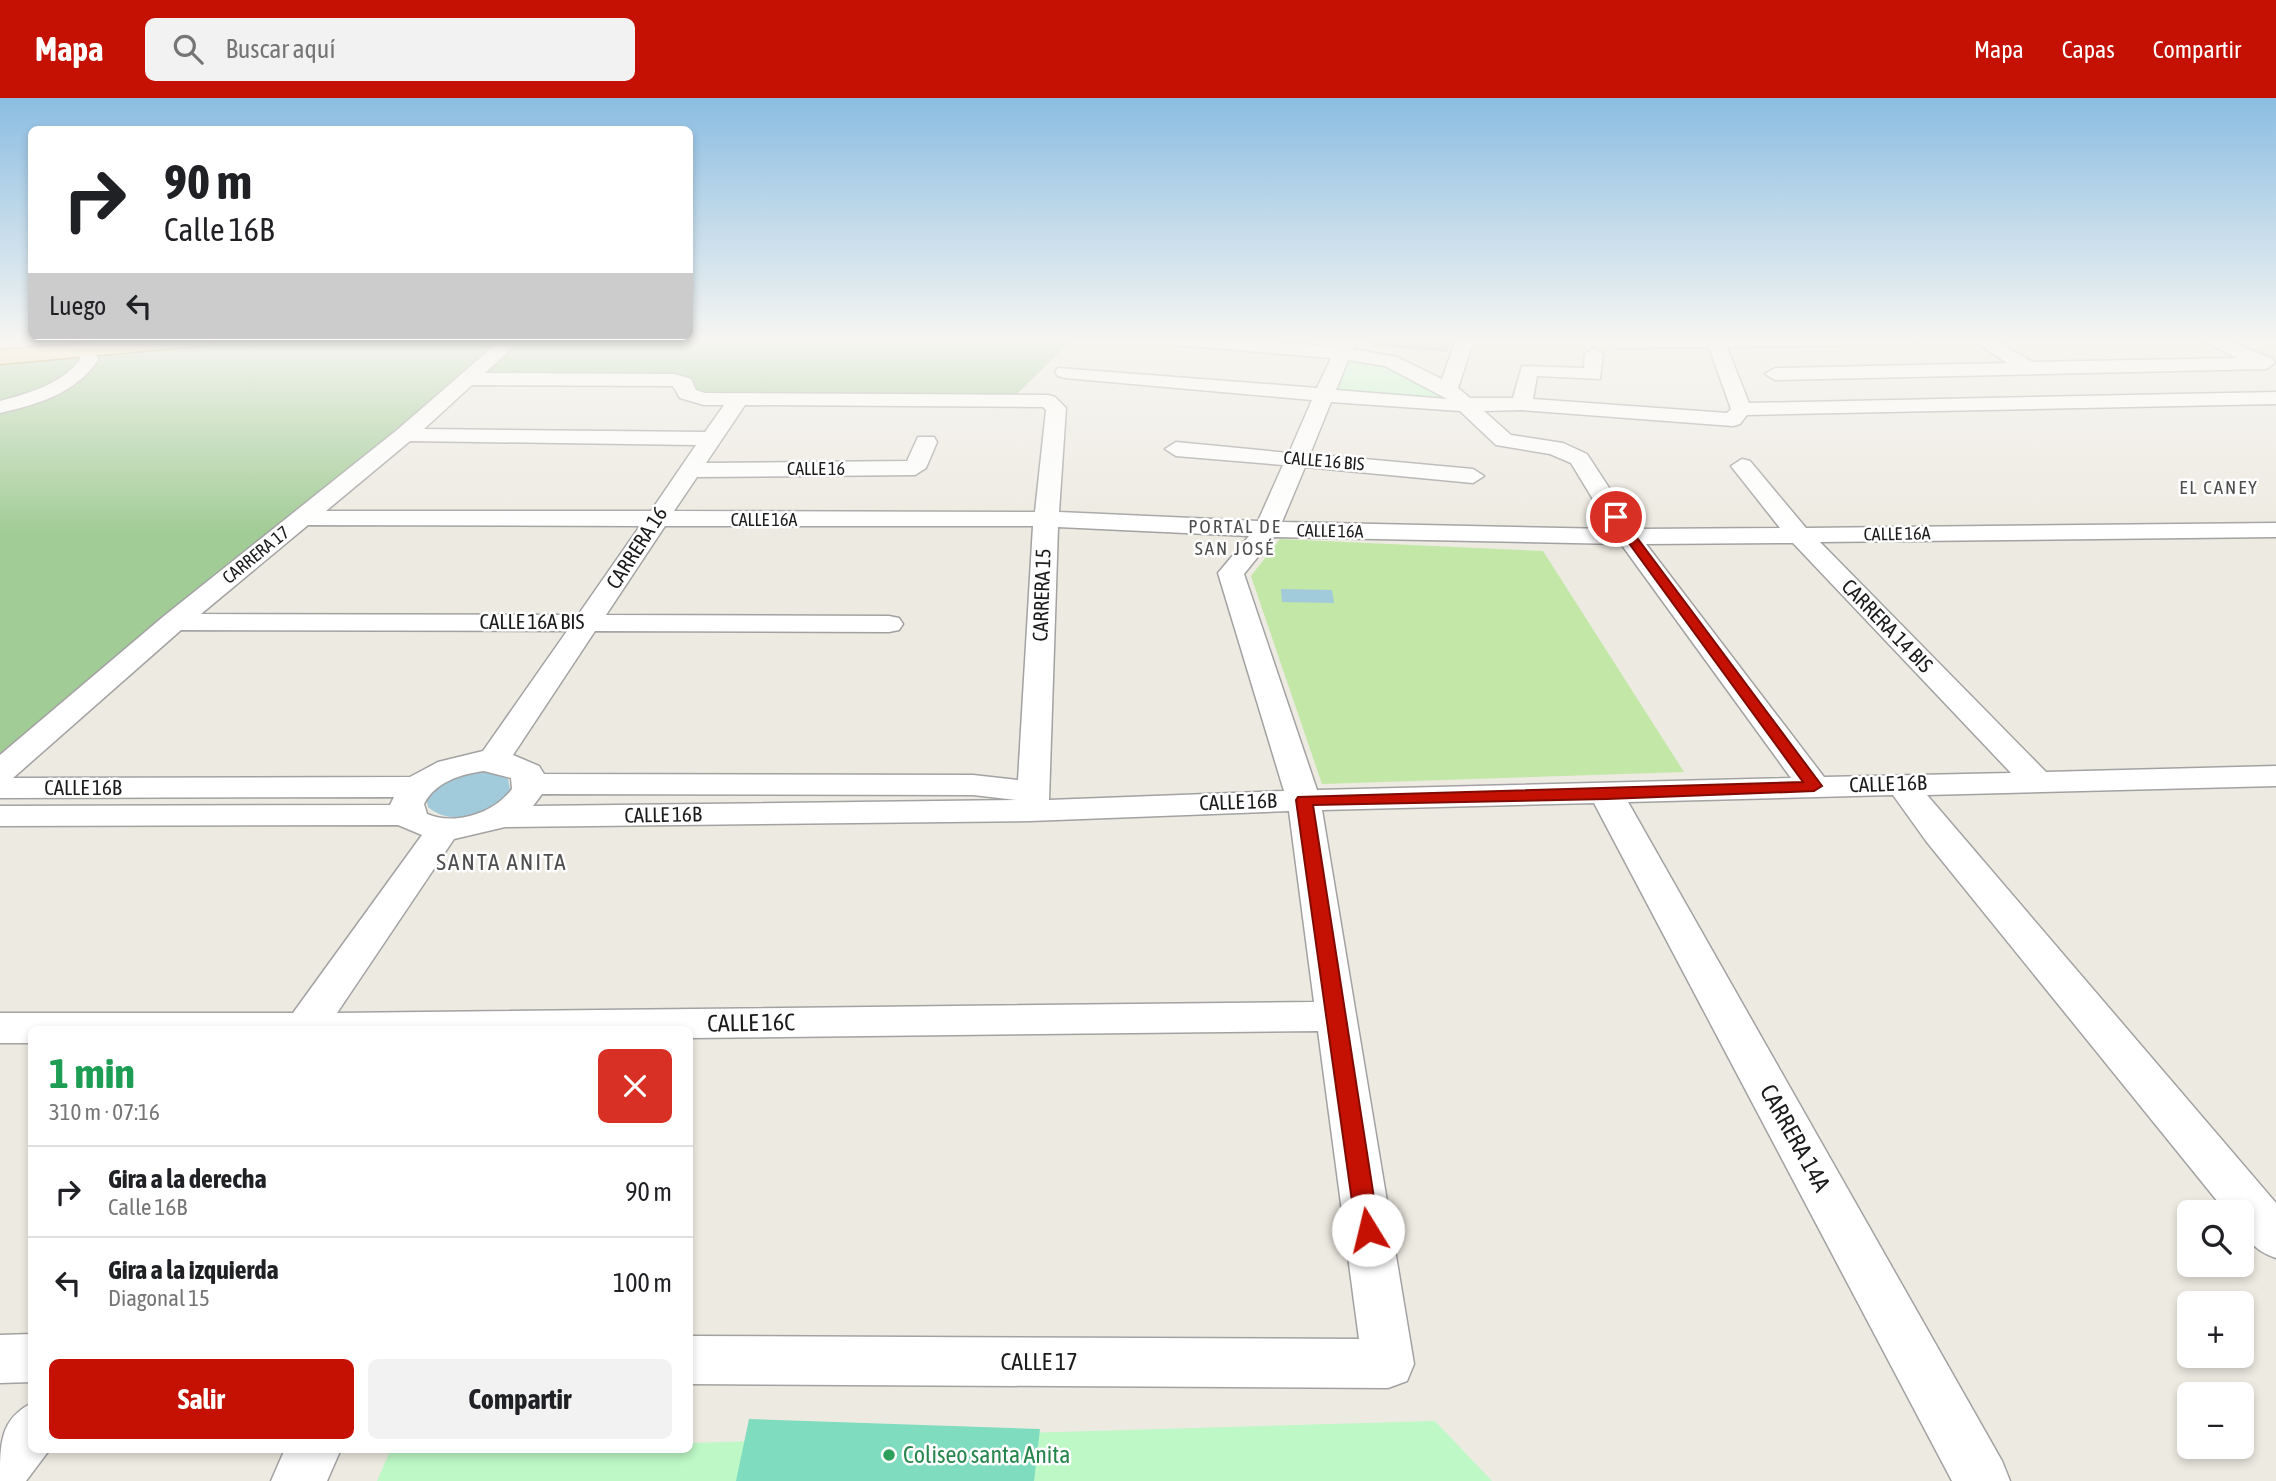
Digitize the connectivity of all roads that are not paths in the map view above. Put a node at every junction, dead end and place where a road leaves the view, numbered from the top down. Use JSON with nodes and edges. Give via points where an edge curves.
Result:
{"nodes":[{"id":1,"x":440,"y":404,"type":"edge"},
{"id":2,"x":735,"y":404,"type":"edge"},
{"id":3,"x":1051,"y":404,"type":"edge"},
{"id":4,"x":1320,"y":404,"type":"edge"},
{"id":5,"x":1421,"y":404,"type":"edge"},
{"id":6,"x":1439,"y":404,"type":"edge"},
{"id":7,"x":1465,"y":404,"type":"edge"},
{"id":8,"x":1518,"y":404,"type":"edge"},
{"id":9,"x":1522,"y":404,"type":"joint"},
{"id":10,"x":1734,"y":404,"type":"edge"},
{"id":11,"x":2039,"y":404,"type":"edge"},
{"id":12,"x":1737,"y":414,"type":"junction"},
{"id":13,"x":405,"y":436,"type":"junction"},
{"id":14,"x":709,"y":439,"type":"junction"},
{"id":15,"x":926,"y":442,"type":"dead end"},
{"id":16,"x":1175,"y":449,"type":"dead end"},
{"id":17,"x":1298,"y":458,"type":"junction"},
{"id":18,"x":689,"y":470,"type":"junction"},
{"id":19,"x":1473,"y":476,"type":"dead end"},
{"id":20,"x":301,"y":518,"type":"junction"},
{"id":21,"x":1045,"y":519,"type":"junction"},
{"id":22,"x":655,"y":520,"type":"junction"},
{"id":23,"x":1267,"y":530,"type":"junction"},
{"id":24,"x":2276,"y":530,"type":"edge"},
{"id":25,"x":1799,"y":536,"type":"junction"},
{"id":26,"x":1628,"y":537,"type":"junction"},
{"id":27,"x":590,"y":621,"type":"junction"},
{"id":28,"x":174,"y":622,"type":"junction"},
{"id":29,"x":889,"y":624,"type":"dead end"},
{"id":30,"x":493,"y":761,"type":"junction"},
{"id":31,"x":0,"y":772,"type":"edge"},
{"id":32,"x":2276,"y":776,"type":"edge"},
{"id":33,"x":2037,"y":781,"type":"junction"},
{"id":34,"x":530,"y":783,"type":"junction"},
{"id":35,"x":1902,"y":784,"type":"junction"},
{"id":36,"x":1814,"y":786,"type":"junction"},
{"id":37,"x":0,"y":788,"type":"edge"},
{"id":38,"x":1607,"y":795,"type":"junction"},
{"id":39,"x":1304,"y":800,"type":"junction"},
{"id":40,"x":414,"y":801,"type":"junction"},
{"id":41,"x":1032,"y":801,"type":"junction"},
{"id":42,"x":0,"y":816,"type":"edge"},
{"id":43,"x":498,"y":817,"type":"junction"},
{"id":44,"x":444,"y":829,"type":"junction"},
{"id":45,"x":1335,"y":1016,"type":"junction"},
{"id":46,"x":306,"y":1026,"type":"edge"},
{"id":47,"x":542,"y":1026,"type":"edge"},
{"id":48,"x":0,"y":1028,"type":"edge"},
{"id":49,"x":28,"y":1028,"type":"edge"},
{"id":50,"x":2276,"y":1237,"type":"edge"},
{"id":51,"x":28,"y":1358,"type":"edge"},
{"id":52,"x":0,"y":1359,"type":"edge"},
{"id":53,"x":693,"y":1360,"type":"edge"},
{"id":54,"x":28,"y":1434,"type":"edge"},
{"id":55,"x":311,"y":1453,"type":"edge"},
{"id":56,"x":0,"y":1470,"type":"edge"},
{"id":57,"x":299,"y":1481,"type":"edge"},
{"id":58,"x":1982,"y":1481,"type":"edge"}],
"edges":[{"from":1,"to":13,"type":"street","name":"CARRERA 17"},
{"from":2,"to":14,"type":"street","name":"CARRERA 16"},
{"from":3,"to":21,"type":"street","name":"CARRERA 15","via":[[1056,408]]},
{"from":4,"to":17,"type":"street"},
{"from":5,"to":6,"type":"street"},
{"from":7,"to":26,"type":"street","via":[[1504,440],[1555,448],[1579,459]]},
{"from":8,"to":9,"type":"street"},
{"from":9,"to":12,"type":"street"},
{"from":10,"to":12,"type":"street","name":"CARRERA 14 BIS"},
{"from":11,"to":12,"type":"street"},
{"from":12,"to":25,"type":"street","name":"CARRERA 14 BIS","via":[[1746,461]]},
{"from":13,"to":14,"type":"street"},
{"from":13,"to":20,"type":"street","name":"CARRERA 17"},
{"from":14,"to":18,"type":"street","name":"CARRERA 16"},
{"from":15,"to":18,"type":"street","name":"CALLE 16","via":[[915,468]]},
{"from":16,"to":17,"type":"street","name":"CALLE 16 BIS"},
{"from":17,"to":19,"type":"street","name":"CALLE 16 BIS"},
{"from":17,"to":23,"type":"street"},
{"from":18,"to":22,"type":"street","name":"CARRERA 16"},
{"from":20,"to":22,"type":"street","name":"CALLE 16A"},
{"from":20,"to":28,"type":"street","name":"CARRERA 17"},
{"from":21,"to":22,"type":"street","name":"CALLE 16A"},
{"from":21,"to":23,"type":"street","name":"CALLE 16A"},
{"from":21,"to":41,"type":"street","name":"CARRERA 15"},
{"from":22,"to":27,"type":"street","name":"CARRERA 16"},
{"from":23,"to":26,"type":"street","name":"CALLE 16A"},
{"from":23,"to":39,"type":"street","via":[[1231,573]]},
{"from":24,"to":25,"type":"street","name":"CALLE 16A"},
{"from":25,"to":26,"type":"street","name":"CALLE 16A"},
{"from":25,"to":33,"type":"street","name":"CARRERA 14 BIS"},
{"from":26,"to":36,"type":"street"},
{"from":27,"to":28,"type":"street","name":"CALLE 16A BIS"},
{"from":27,"to":29,"type":"street","name":"CALLE 16A BIS"},
{"from":27,"to":30,"type":"street","name":"CARRERA 16"},
{"from":28,"to":31,"type":"street","name":"CARRERA 17"},
{"from":30,"to":34,"type":"street","via":[[523,769]]},
{"from":30,"to":40,"type":"street","via":[[452,768]]},
{"from":32,"to":33,"type":"street","name":"CALLE 16B"},
{"from":33,"to":35,"type":"street","name":"CALLE 16B"},
{"from":34,"to":41,"type":"street","name":"CALLE 16B","via":[[973,785]]},
{"from":34,"to":43,"type":"street","via":[[521,801]]},
{"from":35,"to":36,"type":"street","name":"CALLE 16B"},
{"from":35,"to":50,"type":"street"},
{"from":36,"to":38,"type":"street","name":"CALLE 16B"},
{"from":37,"to":40,"type":"street","name":"CALLE 16B"},
{"from":38,"to":39,"type":"street","name":"CALLE 16B"},
{"from":38,"to":58,"type":"street","name":"CARRERA 14A"},
{"from":39,"to":41,"type":"street","name":"CALLE 16B","via":[[1081,806]]},
{"from":39,"to":45,"type":"street"},
{"from":40,"to":42,"type":"street","name":"CALLE 16B"},
{"from":40,"to":44,"type":"street","via":[[426,826]]},
{"from":41,"to":43,"type":"street","name":"CALLE 16B"},
{"from":43,"to":44,"type":"street"},
{"from":44,"to":46,"type":"street"},
{"from":45,"to":47,"type":"street","name":"CALLE 16C"},
{"from":45,"to":53,"type":"street","name":"CALLE 17","via":[[1388,1364]]},
{"from":48,"to":49,"type":"street","name":"CALLE 16C"},
{"from":51,"to":52,"type":"street"},
{"from":54,"to":56,"type":"street"},
{"from":55,"to":57,"type":"street"}]}
